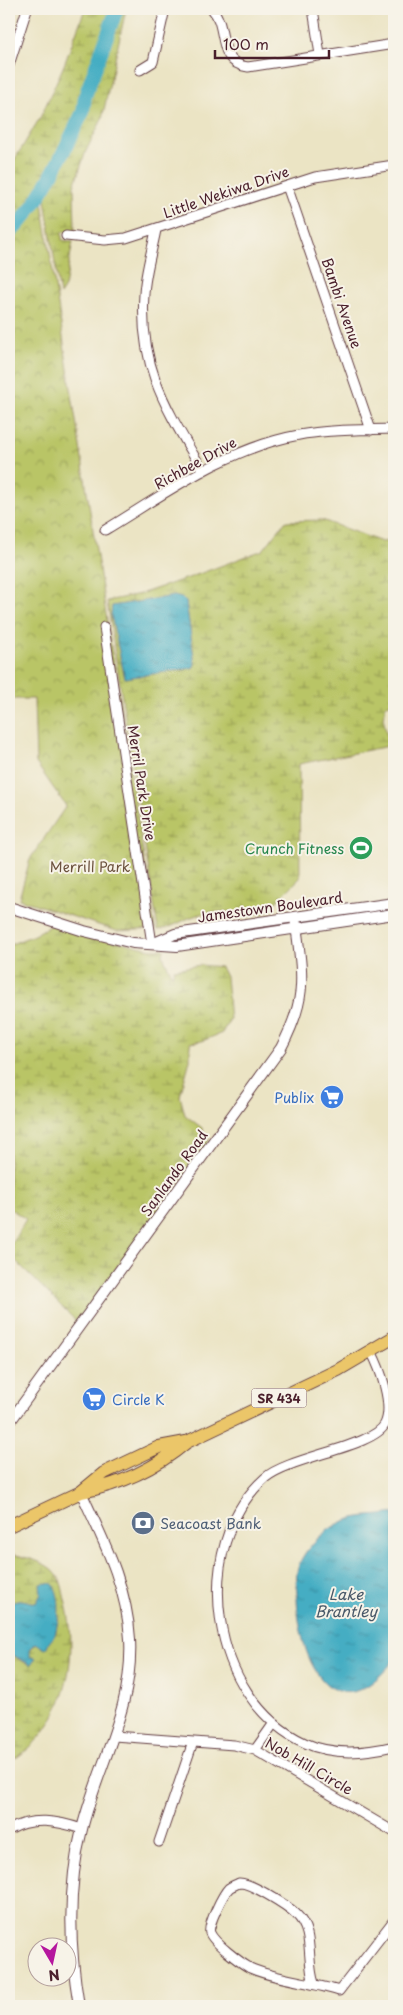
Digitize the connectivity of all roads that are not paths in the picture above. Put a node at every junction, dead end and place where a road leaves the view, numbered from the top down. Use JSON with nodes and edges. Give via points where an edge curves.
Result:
{"nodes":[{"id":1,"x":27,"y":9,"type":"edge"},
{"id":2,"x":165,"y":9,"type":"edge"},
{"id":3,"x":212,"y":9,"type":"edge"},
{"id":4,"x":313,"y":9,"type":"edge"},
{"id":5,"x":394,"y":44,"type":"edge"},
{"id":6,"x":320,"y":55,"type":"junction"},
{"id":7,"x":9,"y":65,"type":"edge"},
{"id":8,"x":140,"y":70,"type":"dead end"},
{"id":9,"x":394,"y":165,"type":"edge"},
{"id":10,"x":287,"y":186,"type":"junction"},
{"id":11,"x":156,"y":230,"type":"junction"},
{"id":12,"x":66,"y":236,"type":"dead end"},
{"id":13,"x":394,"y":428,"type":"edge"},
{"id":14,"x":371,"y":430,"type":"junction"},
{"id":15,"x":203,"y":471,"type":"junction"},
{"id":16,"x":105,"y":530,"type":"dead end"},
{"id":17,"x":104,"y":627,"type":"dead end"},
{"id":18,"x":394,"y":903,"type":"edge"},
{"id":19,"x":9,"y":907,"type":"edge"},
{"id":20,"x":394,"y":914,"type":"edge"},
{"id":21,"x":296,"y":923,"type":"junction"},
{"id":22,"x":152,"y":944,"type":"junction"},
{"id":23,"x":394,"y":1337,"type":"edge"},
{"id":24,"x":371,"y":1351,"type":"junction"},
{"id":25,"x":9,"y":1423,"type":"edge"},
{"id":26,"x":81,"y":1492,"type":"junction"},
{"id":27,"x":9,"y":1526,"type":"edge"},
{"id":28,"x":274,"y":1723,"type":"junction"},
{"id":29,"x":114,"y":1736,"type":"junction"},
{"id":30,"x":193,"y":1742,"type":"junction"},
{"id":31,"x":394,"y":1746,"type":"edge"},
{"id":32,"x":255,"y":1750,"type":"junction"},
{"id":33,"x":82,"y":1829,"type":"junction"},
{"id":34,"x":9,"y":1830,"type":"edge"},
{"id":35,"x":394,"y":1832,"type":"edge"},
{"id":36,"x":158,"y":1842,"type":"dead end"},
{"id":37,"x":394,"y":1920,"type":"edge"},
{"id":38,"x":314,"y":1983,"type":"junction"},
{"id":39,"x":79,"y":2006,"type":"edge"}],
"edges":[{"from":1,"to":7,"type":"street"},
{"from":2,"to":8,"type":"street","via":[[153,62]]},
{"from":3,"to":6,"type":"street","via":[[220,22],[225,52],[240,66]]},
{"from":4,"to":6,"type":"street"},
{"from":5,"to":6,"type":"street"},
{"from":9,"to":10,"type":"street","name":"Little Wekiwa Drive","via":[[316,177]]},
{"from":10,"to":11,"type":"street","name":"Little Wekiwa Drive"},
{"from":10,"to":14,"type":"street","name":"Bambi Avenue"},
{"from":11,"to":12,"type":"street","name":"Little Wekiwa Drive","via":[[105,240]]},
{"from":11,"to":15,"type":"street","via":[[144,301],[148,364],[164,404]]},
{"from":13,"to":14,"type":"street","name":"Richbee Drive"},
{"from":14,"to":15,"type":"street","name":"Richbee Drive","via":[[300,435],[239,452]]},
{"from":15,"to":16,"type":"street","name":"Richbee Drive"},
{"from":17,"to":22,"type":"street","name":"Merril Park Drive"},
{"from":18,"to":21,"type":"street","name":"Jamestown Boulevard"},
{"from":19,"to":22,"type":"street","name":"Jamestown Boulevard","via":[[102,935]]},
{"from":20,"to":21,"type":"street","name":"Jamestown Boulevard"},
{"from":21,"to":22,"type":"street","name":"Jamestown Boulevard","via":[[175,934]]},
{"from":21,"to":25,"type":"street","name":"Sanlando Road","via":[[303,983],[293,1026],[281,1048]]},
{"from":23,"to":24,"type":"main road","number":"SR 434"},
{"from":24,"to":26,"type":"main road","number":"SR 434","via":[[187,1442],[158,1447],[104,1473]]},
{"from":24,"to":28,"type":"street","name":"Nob Hill Circle","via":[[382,1375],[387,1404],[385,1424],[371,1436],[286,1466],[267,1476],[248,1495],[223,1546],[220,1605],[227,1652],[240,1678]]},
{"from":26,"to":27,"type":"main road","number":"SR 434"},
{"from":26,"to":29,"type":"street","via":[[119,1579],[128,1621],[128,1688]]},
{"from":28,"to":31,"type":"street","name":"Nob Hill Circle","via":[[316,1748],[358,1752]]},
{"from":28,"to":32,"type":"street"},
{"from":29,"to":30,"type":"street","name":"Nob Hill Circle"},
{"from":29,"to":33,"type":"street"},
{"from":30,"to":32,"type":"street","name":"Nob Hill Circle"},
{"from":30,"to":36,"type":"street"},
{"from":32,"to":35,"type":"street","name":"Nob Hill Circle"},
{"from":33,"to":34,"type":"street","via":[[56,1821],[33,1822]]},
{"from":33,"to":39,"type":"street","via":[[70,1918]]},
{"from":37,"to":38,"type":"street","via":[[339,1991]]},
{"from":38,"to":38,"type":"street","via":[[310,1947],[297,1914],[254,1887],[240,1883],[229,1888],[210,1923],[210,1933],[224,1949],[267,1974]]}]}
